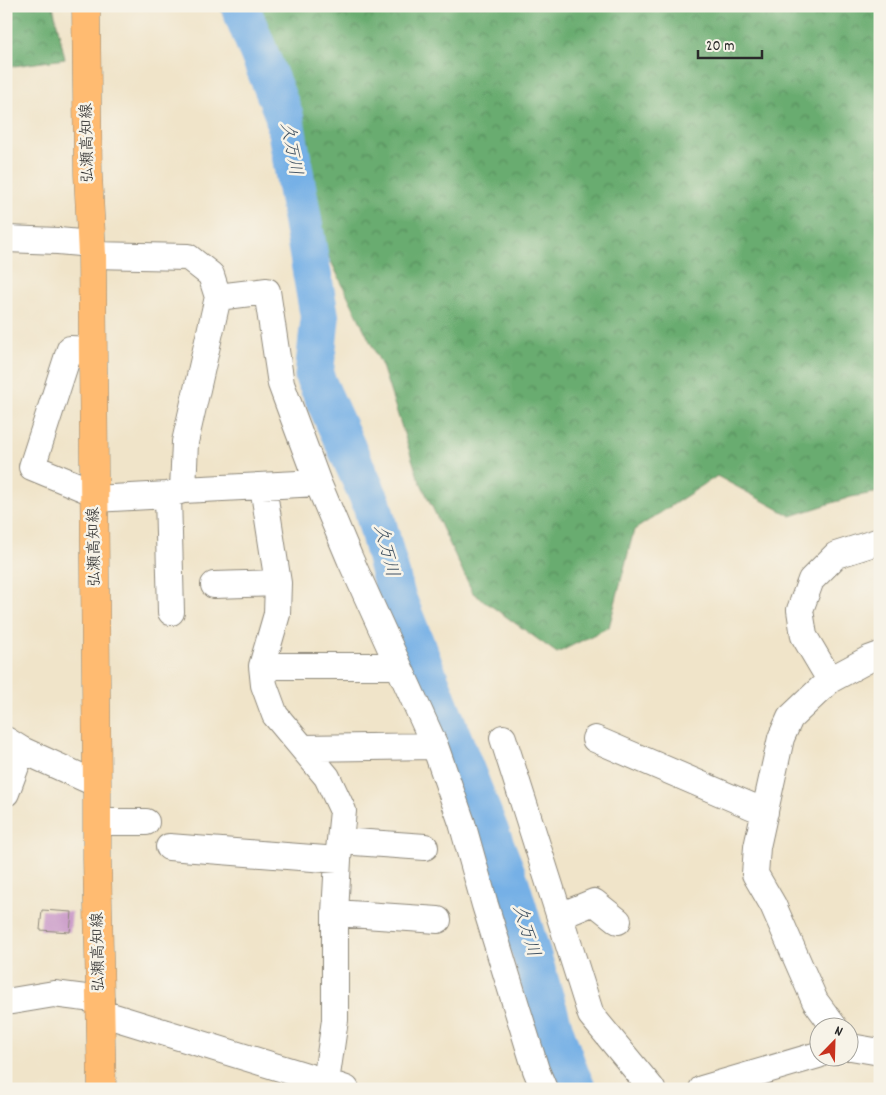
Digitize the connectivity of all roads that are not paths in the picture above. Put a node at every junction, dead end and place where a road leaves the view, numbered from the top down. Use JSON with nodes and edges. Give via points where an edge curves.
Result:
{"nodes":[{"id":1,"x":86,"y":6,"type":"edge"},
{"id":2,"x":6,"y":239,"type":"edge"},
{"id":3,"x":91,"y":249,"type":"junction"},
{"id":4,"x":218,"y":297,"type":"junction"},
{"id":5,"x":93,"y":350,"type":"junction"},
{"id":6,"x":318,"y":483,"type":"junction"},
{"id":7,"x":263,"y":486,"type":"junction"},
{"id":8,"x":176,"y":492,"type":"junction"},
{"id":9,"x":94,"y":496,"type":"junction"},
{"id":10,"x":880,"y":541,"type":"edge"},
{"id":11,"x":278,"y":583,"type":"junction"},
{"id":12,"x":214,"y":585,"type":"dead end"},
{"id":13,"x":171,"y":612,"type":"dead end"},
{"id":14,"x":880,"y":655,"type":"edge"},
{"id":15,"x":262,"y":666,"type":"junction"},
{"id":16,"x":398,"y":666,"type":"junction"},
{"id":17,"x":830,"y":680,"type":"junction"},
{"id":18,"x":504,"y":738,"type":"dead end"},
{"id":19,"x":596,"y":739,"type":"dead end"},
{"id":20,"x":14,"y":745,"type":"edge"},
{"id":21,"x":435,"y":746,"type":"junction"},
{"id":22,"x":303,"y":748,"type":"junction"},
{"id":23,"x":97,"y":784,"type":"junction"},
{"id":24,"x":6,"y":793,"type":"edge"},
{"id":25,"x":765,"y":812,"type":"junction"},
{"id":26,"x":97,"y":822,"type":"junction"},
{"id":27,"x":146,"y":822,"type":"dead end"},
{"id":28,"x":169,"y":846,"type":"dead end"},
{"id":29,"x":425,"y":847,"type":"dead end"},
{"id":30,"x":339,"y":851,"type":"junction"},
{"id":31,"x":335,"y":913,"type":"junction"},
{"id":32,"x":560,"y":916,"type":"junction"},
{"id":33,"x":438,"y":920,"type":"dead end"},
{"id":34,"x":618,"y":921,"type":"dead end"},
{"id":35,"x":6,"y":1002,"type":"edge"},
{"id":36,"x":101,"y":1006,"type":"junction"},
{"id":37,"x":828,"y":1018,"type":"edge"},
{"id":38,"x":858,"y":1045,"type":"edge"},
{"id":39,"x":880,"y":1052,"type":"edge"},
{"id":40,"x":808,"y":1058,"type":"edge"},
{"id":41,"x":291,"y":1080,"type":"edge"},
{"id":42,"x":336,"y":1085,"type":"edge"},
{"id":43,"x":102,"y":1089,"type":"edge"},
{"id":44,"x":544,"y":1089,"type":"edge"},
{"id":45,"x":652,"y":1089,"type":"edge"},
{"id":46,"x":702,"y":1089,"type":"edge"}],
"edges":[{"from":1,"to":3,"type":"main road","name":"弘瀬高知線"},
{"from":2,"to":3,"type":"street","via":[[58,241]]},
{"from":3,"to":4,"type":"street","via":[[188,257],[211,275]]},
{"from":3,"to":5,"type":"main road","name":"弘瀬高知線"},
{"from":4,"to":6,"type":"street","via":[[267,291],[281,384]]},
{"from":4,"to":8,"type":"street"},
{"from":5,"to":9,"type":"main road","name":"弘瀬高知線"},
{"from":5,"to":9,"type":"street","via":[[70,349],[32,467]]},
{"from":6,"to":7,"type":"street"},
{"from":6,"to":16,"type":"street"},
{"from":7,"to":8,"type":"street"},
{"from":7,"to":11,"type":"street"},
{"from":8,"to":9,"type":"street"},
{"from":8,"to":13,"type":"street"},
{"from":9,"to":23,"type":"main road","name":"弘瀬高知線"},
{"from":10,"to":17,"type":"street","via":[[836,555],[811,580],[800,610],[804,636]]},
{"from":11,"to":12,"type":"street"},
{"from":11,"to":15,"type":"street","via":[[277,614]]},
{"from":14,"to":17,"type":"street"},
{"from":15,"to":16,"type":"street"},
{"from":15,"to":22,"type":"street","via":[[264,685],[275,716]]},
{"from":16,"to":21,"type":"street"},
{"from":17,"to":25,"type":"street","via":[[790,718],[781,738]]},
{"from":18,"to":32,"type":"street"},
{"from":19,"to":25,"type":"street"},
{"from":20,"to":23,"type":"street"},
{"from":20,"to":24,"type":"street"},
{"from":21,"to":22,"type":"street"},
{"from":21,"to":44,"type":"street"},
{"from":22,"to":30,"type":"street","via":[[326,776],[343,811]]},
{"from":23,"to":26,"type":"main road","name":"弘瀬高知線"},
{"from":25,"to":37,"type":"street","via":[[755,874],[773,904],[815,1001]]},
{"from":26,"to":27,"type":"street"},
{"from":26,"to":36,"type":"main road","name":"弘瀬高知線"},
{"from":28,"to":30,"type":"street"},
{"from":29,"to":30,"type":"street"},
{"from":30,"to":31,"type":"street"},
{"from":31,"to":33,"type":"street"},
{"from":31,"to":42,"type":"street"},
{"from":32,"to":34,"type":"street","via":[[594,902]]},
{"from":32,"to":45,"type":"street","via":[[591,1016]]},
{"from":35,"to":36,"type":"street","via":[[54,994]]},
{"from":36,"to":41,"type":"street"},
{"from":36,"to":43,"type":"main road","name":"弘瀬高知線"},
{"from":38,"to":39,"type":"street"},
{"from":40,"to":46,"type":"street"},
{"from":41,"to":42,"type":"street"}]}
